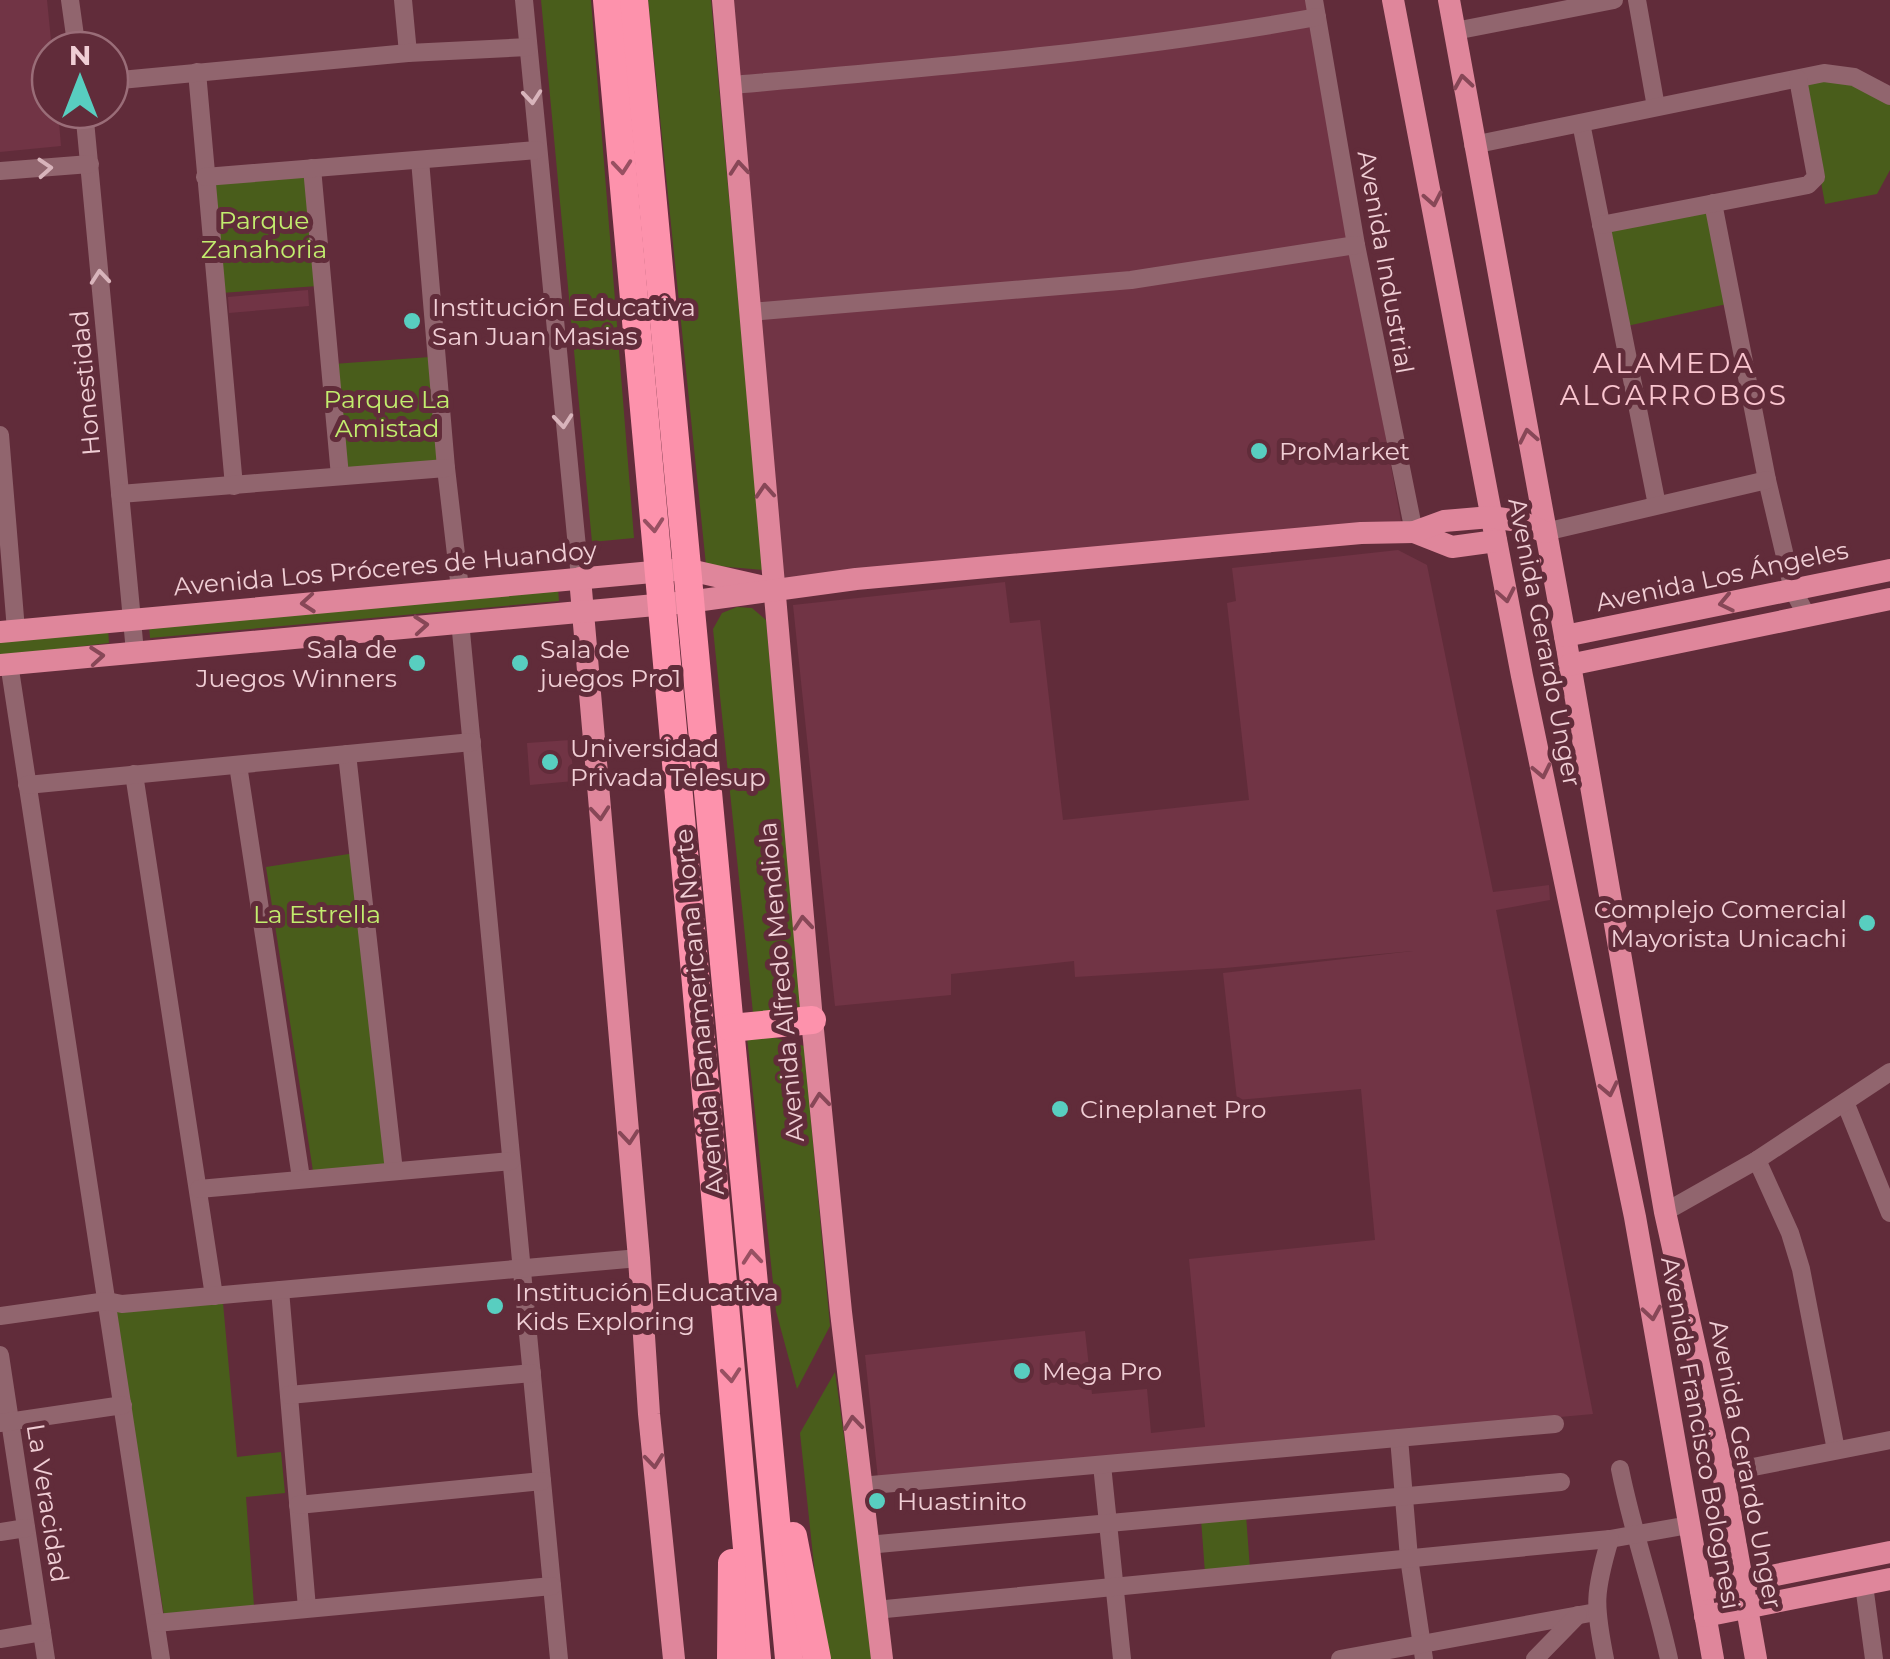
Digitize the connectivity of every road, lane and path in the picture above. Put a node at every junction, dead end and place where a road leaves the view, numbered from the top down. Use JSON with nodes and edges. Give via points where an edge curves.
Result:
{"nodes":[{"id":1,"x":70,"y":0,"type":"edge"},
{"id":2,"x":403,"y":0,"type":"edge"},
{"id":3,"x":524,"y":0,"type":"edge"},
{"id":4,"x":608,"y":0,"type":"edge"},
{"id":5,"x":634,"y":0,"type":"edge"},
{"id":6,"x":723,"y":0,"type":"edge"},
{"id":7,"x":1392,"y":0,"type":"edge"},
{"id":8,"x":1449,"y":0,"type":"edge"},
{"id":9,"x":1614,"y":0,"type":"edge"},
{"id":10,"x":1638,"y":0,"type":"edge"},
{"id":11,"x":1315,"y":8,"type":"edge"},
{"id":12,"x":74,"y":30,"type":"edge"},
{"id":13,"x":1455,"y":31,"type":"junction"},
{"id":14,"x":528,"y":47,"type":"junction"},
{"id":15,"x":408,"y":53,"type":"junction"},
{"id":16,"x":197,"y":72,"type":"junction"},
{"id":17,"x":1798,"y":78,"type":"junction"},
{"id":18,"x":130,"y":79,"type":"edge"},
{"id":19,"x":732,"y":85,"type":"junction"},
{"id":20,"x":1890,"y":96,"type":"edge"},
{"id":21,"x":1656,"y":108,"type":"junction"},
{"id":22,"x":1581,"y":123,"type":"junction"},
{"id":23,"x":86,"y":130,"type":"edge"},
{"id":24,"x":1473,"y":145,"type":"junction"},
{"id":25,"x":537,"y":150,"type":"junction"},
{"id":26,"x":420,"y":160,"type":"junction"},
{"id":27,"x":90,"y":164,"type":"junction"},
{"id":28,"x":312,"y":168,"type":"junction"},
{"id":29,"x":0,"y":171,"type":"edge"},
{"id":30,"x":205,"y":177,"type":"junction"},
{"id":31,"x":1713,"y":203,"type":"junction"},
{"id":32,"x":1601,"y":225,"type":"junction"},
{"id":33,"x":1356,"y":245,"type":"junction"},
{"id":34,"x":751,"y":312,"type":"junction"},
{"id":35,"x":0,"y":435,"type":"edge"},
{"id":36,"x":446,"y":468,"type":"junction"},
{"id":37,"x":340,"y":476,"type":"junction"},
{"id":38,"x":1767,"y":480,"type":"junction"},
{"id":39,"x":234,"y":486,"type":"junction"},
{"id":40,"x":120,"y":494,"type":"junction"},
{"id":41,"x":1657,"y":505,"type":"junction"},
{"id":42,"x":3,"y":508,"type":"edge"},
{"id":43,"x":1486,"y":518,"type":"junction"},
{"id":44,"x":1414,"y":532,"type":"junction"},
{"id":45,"x":1545,"y":532,"type":"junction"},
{"id":46,"x":1496,"y":541,"type":"junction"},
{"id":47,"x":672,"y":570,"type":"junction"},
{"id":48,"x":1890,"y":570,"type":"edge"},
{"id":49,"x":580,"y":578,"type":"junction"},
{"id":50,"x":460,"y":589,"type":"junction"},
{"id":51,"x":773,"y":589,"type":"junction"},
{"id":52,"x":1793,"y":590,"type":"junction"},
{"id":53,"x":1890,"y":599,"type":"edge"},
{"id":54,"x":675,"y":603,"type":"junction"},
{"id":55,"x":583,"y":611,"type":"junction"},
{"id":56,"x":1807,"y":616,"type":"junction"},
{"id":57,"x":1662,"y":617,"type":"junction"},
{"id":58,"x":132,"y":618,"type":"junction"},
{"id":59,"x":460,"y":622,"type":"junction"},
{"id":60,"x":8,"y":631,"type":"edge"},
{"id":61,"x":1565,"y":636,"type":"junction"},
{"id":62,"x":1667,"y":644,"type":"junction"},
{"id":63,"x":135,"y":652,"type":"junction"},
{"id":64,"x":4,"y":664,"type":"edge"},
{"id":65,"x":1570,"y":665,"type":"junction"},
{"id":66,"x":472,"y":742,"type":"junction"},
{"id":67,"x":347,"y":754,"type":"junction"},
{"id":68,"x":238,"y":764,"type":"junction"},
{"id":69,"x":134,"y":774,"type":"junction"},
{"id":70,"x":27,"y":784,"type":"junction"},
{"id":71,"x":812,"y":1020,"type":"junction"},
{"id":72,"x":731,"y":1028,"type":"junction"},
{"id":73,"x":1890,"y":1072,"type":"edge"},
{"id":74,"x":1845,"y":1102,"type":"junction"},
{"id":75,"x":1756,"y":1160,"type":"junction"},
{"id":76,"x":512,"y":1161,"type":"junction"},
{"id":77,"x":394,"y":1172,"type":"junction"},
{"id":78,"x":301,"y":1178,"type":"junction"},
{"id":79,"x":1886,"y":1187,"type":"edge"},
{"id":80,"x":199,"y":1189,"type":"junction"},
{"id":81,"x":1665,"y":1212,"type":"junction"},
{"id":82,"x":1890,"y":1213,"type":"edge"},
{"id":83,"x":1636,"y":1217,"type":"junction"},
{"id":84,"x":639,"y":1258,"type":"junction"},
{"id":85,"x":522,"y":1268,"type":"junction"},
{"id":86,"x":1681,"y":1279,"type":"junction"},
{"id":87,"x":280,"y":1290,"type":"junction"},
{"id":88,"x":214,"y":1296,"type":"junction"},
{"id":89,"x":107,"y":1301,"type":"junction"},
{"id":90,"x":0,"y":1316,"type":"edge"},
{"id":91,"x":0,"y":1355,"type":"edge"},
{"id":92,"x":532,"y":1373,"type":"junction"},
{"id":93,"x":289,"y":1394,"type":"junction"},
{"id":94,"x":123,"y":1405,"type":"junction"},
{"id":95,"x":5,"y":1422,"type":"edge"},
{"id":96,"x":1555,"y":1424,"type":"dead end"},
{"id":97,"x":1399,"y":1438,"type":"junction"},
{"id":98,"x":1890,"y":1440,"type":"edge"},
{"id":99,"x":1836,"y":1450,"type":"junction"},
{"id":100,"x":1102,"y":1465,"type":"junction"},
{"id":101,"x":1620,"y":1469,"type":"dead end"},
{"id":102,"x":1723,"y":1472,"type":"junction"},
{"id":103,"x":542,"y":1482,"type":"junction"},
{"id":104,"x":740,"y":1482,"type":"junction"},
{"id":105,"x":1560,"y":1482,"type":"dead end"},
{"id":106,"x":860,"y":1486,"type":"junction"},
{"id":107,"x":774,"y":1494,"type":"junction"},
{"id":108,"x":1405,"y":1497,"type":"junction"},
{"id":109,"x":298,"y":1505,"type":"junction"},
{"id":110,"x":1107,"y":1523,"type":"junction"},
{"id":111,"x":1688,"y":1525,"type":"junction"},
{"id":112,"x":26,"y":1528,"type":"junction"},
{"id":113,"x":0,"y":1532,"type":"edge"},
{"id":114,"x":1634,"y":1536,"type":"junction"},
{"id":115,"x":1610,"y":1539,"type":"junction"},
{"id":116,"x":868,"y":1545,"type":"junction"},
{"id":117,"x":1890,"y":1552,"type":"edge"},
{"id":118,"x":1408,"y":1558,"type":"junction"},
{"id":119,"x":1890,"y":1580,"type":"edge"},
{"id":120,"x":1743,"y":1582,"type":"junction"},
{"id":121,"x":1864,"y":1585,"type":"junction"},
{"id":122,"x":552,"y":1586,"type":"junction"},
{"id":123,"x":1113,"y":1586,"type":"junction"},
{"id":124,"x":1701,"y":1590,"type":"junction"},
{"id":125,"x":1748,"y":1607,"type":"junction"},
{"id":126,"x":308,"y":1608,"type":"junction"},
{"id":127,"x":876,"y":1610,"type":"junction"},
{"id":128,"x":1587,"y":1614,"type":"junction"},
{"id":129,"x":1705,"y":1616,"type":"junction"},
{"id":130,"x":156,"y":1623,"type":"junction"},
{"id":131,"x":42,"y":1632,"type":"junction"},
{"id":132,"x":0,"y":1639,"type":"edge"},
{"id":133,"x":1423,"y":1651,"type":"edge"},
{"id":134,"x":46,"y":1659,"type":"edge"},
{"id":135,"x":162,"y":1659,"type":"edge"},
{"id":136,"x":559,"y":1659,"type":"edge"},
{"id":137,"x":674,"y":1659,"type":"edge"},
{"id":138,"x":731,"y":1659,"type":"edge"},
{"id":139,"x":757,"y":1659,"type":"edge"},
{"id":140,"x":789,"y":1659,"type":"edge"},
{"id":141,"x":817,"y":1659,"type":"edge"},
{"id":142,"x":882,"y":1659,"type":"edge"},
{"id":143,"x":1122,"y":1659,"type":"edge"},
{"id":144,"x":1340,"y":1659,"type":"edge"},
{"id":145,"x":1535,"y":1659,"type":"edge"},
{"id":146,"x":1606,"y":1659,"type":"edge"},
{"id":147,"x":1669,"y":1659,"type":"edge"},
{"id":148,"x":1713,"y":1659,"type":"edge"},
{"id":149,"x":1756,"y":1659,"type":"edge"},
{"id":150,"x":1874,"y":1659,"type":"edge"}],
"edges":[{"from":1,"to":12,"type":"street"},
{"from":2,"to":15,"type":"street"},
{"from":3,"to":14,"type":"street"},
{"from":4,"to":47,"type":"highway","name":"Avenida Panamericana Norte","one_way":true},
{"from":5,"to":47,"type":"highway","name":"Avenida Panamericana Norte"},
{"from":6,"to":19,"type":"main road","name":"Avenida Alfredo Mendiola"},
{"from":7,"to":43,"type":"main road","name":"Avenida Gerardo Unger","one_way":true},
{"from":8,"to":13,"type":"main road","name":"Avenida Gerardo Unger"},
{"from":9,"to":13,"type":"street"},
{"from":10,"to":21,"type":"street"},
{"from":11,"to":19,"type":"street","via":[[1192,40]]},
{"from":11,"to":33,"type":"street","name":"Avenida Industrial"},
{"from":24,"to":13,"type":"main road","name":"Avenida Gerardo Unger","one_way":true},
{"from":14,"to":15,"type":"street"},
{"from":14,"to":25,"type":"street","one_way":true},
{"from":15,"to":16,"type":"street"},
{"from":16,"to":18,"type":"street"},
{"from":16,"to":30,"type":"street"},
{"from":17,"to":20,"type":"street","via":[[1854,76]]},
{"from":17,"to":21,"type":"street"},
{"from":17,"to":31,"type":"street","via":[[1812,182]]},
{"from":34,"to":19,"type":"main road","name":"Avenida Alfredo Mendiola","one_way":true},
{"from":21,"to":22,"type":"street"},
{"from":22,"to":24,"type":"street"},
{"from":22,"to":32,"type":"street"},
{"from":23,"to":27,"type":"street","name":"Honestidad"},
{"from":45,"to":24,"type":"main road","name":"Avenida Gerardo Unger","one_way":true},
{"from":25,"to":26,"type":"street"},
{"from":25,"to":49,"type":"street","one_way":true},
{"from":26,"to":28,"type":"street"},
{"from":26,"to":36,"type":"street"},
{"from":29,"to":27,"type":"street","one_way":true},
{"from":40,"to":27,"type":"street","name":"Honestidad","one_way":true},
{"from":28,"to":30,"type":"street"},
{"from":28,"to":37,"type":"street"},
{"from":30,"to":39,"type":"street"},
{"from":31,"to":32,"type":"street"},
{"from":31,"to":38,"type":"street"},
{"from":32,"to":41,"type":"street"},
{"from":33,"to":34,"type":"street","via":[[1130,280]]},
{"from":33,"to":44,"type":"street","name":"Avenida Industrial"},
{"from":51,"to":34,"type":"main road","name":"Avenida Alfredo Mendiola","one_way":true},
{"from":35,"to":42,"type":"street"},
{"from":36,"to":37,"type":"street"},
{"from":36,"to":50,"type":"street"},
{"from":37,"to":39,"type":"street"},
{"from":38,"to":41,"type":"street"},
{"from":38,"to":52,"type":"street"},
{"from":39,"to":40,"type":"street"},
{"from":40,"to":58,"type":"street","name":"Honestidad"},
{"from":41,"to":45,"type":"street"},
{"from":42,"to":60,"type":"street"},
{"from":43,"to":44,"type":"main road","name":"Avenida Los Próceres de Huandoy","via":[[1444,521]]},
{"from":43,"to":45,"type":"main road","name":"Avenida Los Próceres de Huandoy"},
{"from":43,"to":46,"type":"main road","name":"Avenida Gerardo Unger"},
{"from":44,"to":46,"type":"main road","name":"Avenida Los Próceres de Huandoy","via":[[1452,547]]},
{"from":44,"to":51,"type":"main road","name":"Avenida Los Próceres de Huandoy"},
{"from":45,"to":61,"type":"main road","name":"Avenida Gerardo Unger"},
{"from":46,"to":83,"type":"main road","name":"Avenida Gerardo Unger","one_way":true},
{"from":47,"to":49,"type":"main road","name":"Avenida Los Próceres de Huandoy"},
{"from":47,"to":51,"type":"main road","name":"Avenida Los Próceres de Huandoy"},
{"from":47,"to":54,"type":"highway","name":"Avenida Panamericana Norte"},
{"from":48,"to":52,"type":"main road","name":"Avenida Los Ángeles"},
{"from":49,"to":50,"type":"main road","name":"Avenida Los Próceres de Huandoy"},
{"from":49,"to":55,"type":"main road"},
{"from":50,"to":58,"type":"main road","name":"Avenida Los Próceres de Huandoy","one_way":true},
{"from":51,"to":54,"type":"main road","name":"Avenida Los Próceres de Huandoy"},
{"from":71,"to":51,"type":"main road","name":"Avenida Alfredo Mendiola","one_way":true},
{"from":52,"to":56,"type":"street"},
{"from":52,"to":57,"type":"main road","name":"Avenida Los Ángeles","one_way":true},
{"from":53,"to":56,"type":"main road"},
{"from":54,"to":55,"type":"main road","name":"Avenida Los Próceres de Huandoy"},
{"from":54,"to":72,"type":"highway","name":"Avenida Panamericana Norte"},
{"from":54,"to":104,"type":"highway","name":"Avenida Panamericana Norte","one_way":true},
{"from":55,"to":59,"type":"main road","name":"Avenida Los Próceres de Huandoy"},
{"from":55,"to":84,"type":"main road","one_way":true},
{"from":56,"to":62,"type":"main road"},
{"from":57,"to":61,"type":"main road","name":"Avenida Los Ángeles"},
{"from":57,"to":62,"type":"main road"},
{"from":58,"to":60,"type":"main road","name":"Avenida Los Próceres de Huandoy"},
{"from":58,"to":63,"type":"street","name":"Honestidad"},
{"from":63,"to":59,"type":"main road","name":"Avenida Los Próceres de Huandoy","one_way":true},
{"from":59,"to":66,"type":"street"},
{"from":61,"to":65,"type":"main road","name":"Avenida Gerardo Unger"},
{"from":62,"to":65,"type":"main road"},
{"from":64,"to":63,"type":"main road","name":"Avenida Los Próceres de Huandoy","one_way":true},
{"from":64,"to":70,"type":"street"},
{"from":65,"to":81,"type":"main road","name":"Avenida Gerardo Unger"},
{"from":66,"to":67,"type":"street"},
{"from":66,"to":76,"type":"street"},
{"from":67,"to":68,"type":"street"},
{"from":67,"to":77,"type":"street"},
{"from":68,"to":69,"type":"street"},
{"from":68,"to":78,"type":"street"},
{"from":69,"to":70,"type":"street"},
{"from":69,"to":80,"type":"street"},
{"from":70,"to":89,"type":"street"},
{"from":71,"to":72,"type":"highway"},
{"from":106,"to":71,"type":"main road","name":"Avenida Alfredo Mendiola","one_way":true},
{"from":107,"to":72,"type":"highway","name":"Avenida Panamericana Norte","one_way":true},
{"from":73,"to":74,"type":"street"},
{"from":74,"to":75,"type":"street"},
{"from":74,"to":79,"type":"street"},
{"from":75,"to":81,"type":"street"},
{"from":75,"to":99,"type":"street","via":[[1801,1269]]},
{"from":76,"to":77,"type":"street"},
{"from":76,"to":85,"type":"street"},
{"from":77,"to":78,"type":"street"},
{"from":78,"to":80,"type":"street"},
{"from":79,"to":82,"type":"street"},
{"from":80,"to":88,"type":"street"},
{"from":81,"to":86,"type":"main road","name":"Avenida Gerardo Unger"},
{"from":83,"to":86,"type":"main road","name":"Avenida Gerardo Unger"},
{"from":83,"to":111,"type":"main road","name":"Avenida Francisco Bolognesi","one_way":true},
{"from":84,"to":85,"type":"street"},
{"from":84,"to":137,"type":"main road","one_way":true},
{"from":85,"to":87,"type":"street"},
{"from":85,"to":92,"type":"street"},
{"from":86,"to":102,"type":"main road","name":"Avenida Gerardo Unger"},
{"from":87,"to":88,"type":"street"},
{"from":87,"to":93,"type":"street"},
{"from":88,"to":89,"type":"street"},
{"from":89,"to":90,"type":"street"},
{"from":89,"to":94,"type":"street"},
{"from":91,"to":95,"type":"street","name":"La Veracidad"},
{"from":92,"to":93,"type":"street"},
{"from":92,"to":103,"type":"street"},
{"from":93,"to":109,"type":"street"},
{"from":94,"to":95,"type":"street"},
{"from":94,"to":130,"type":"street"},
{"from":95,"to":112,"type":"street","name":"La Veracidad"},
{"from":96,"to":97,"type":"street"},
{"from":97,"to":100,"type":"street"},
{"from":97,"to":108,"type":"street"},
{"from":98,"to":99,"type":"street"},
{"from":99,"to":102,"type":"street"},
{"from":100,"to":106,"type":"street"},
{"from":100,"to":110,"type":"street"},
{"from":101,"to":114,"type":"street"},
{"from":102,"to":120,"type":"main road","name":"Avenida Gerardo Unger"},
{"from":103,"to":109,"type":"street"},
{"from":103,"to":122,"type":"street"},
{"from":104,"to":138,"type":"highway"},
{"from":104,"to":139,"type":"highway","name":"Avenida Panamericana Norte"},
{"from":105,"to":108,"type":"street"},
{"from":106,"to":116,"type":"main road","name":"Avenida Alfredo Mendiola"},
{"from":107,"to":140,"type":"highway","name":"Avenida Panamericana Norte"},
{"from":107,"to":141,"type":"highway","via":[[793,1536]]},
{"from":108,"to":110,"type":"street"},
{"from":108,"to":118,"type":"street"},
{"from":109,"to":126,"type":"street"},
{"from":110,"to":116,"type":"street"},
{"from":110,"to":123,"type":"street"},
{"from":111,"to":114,"type":"street"},
{"from":111,"to":124,"type":"main road","name":"Avenida Francisco Bolognesi"},
{"from":112,"to":113,"type":"street"},
{"from":112,"to":131,"type":"street","name":"La Veracidad"},
{"from":114,"to":115,"type":"street"},
{"from":114,"to":147,"type":"street"},
{"from":115,"to":118,"type":"street"},
{"from":115,"to":128,"type":"street"},
{"from":116,"to":127,"type":"main road","name":"Avenida Alfredo Mendiola"},
{"from":117,"to":120,"type":"main road"},
{"from":118,"to":123,"type":"street"},
{"from":118,"to":133,"type":"street"},
{"from":119,"to":121,"type":"main road"},
{"from":120,"to":124,"type":"main road"},
{"from":120,"to":125,"type":"main road","name":"Avenida Gerardo Unger"},
{"from":121,"to":125,"type":"main road"},
{"from":121,"to":150,"type":"street"},
{"from":122,"to":126,"type":"street"},
{"from":122,"to":136,"type":"street"},
{"from":123,"to":127,"type":"street"},
{"from":123,"to":143,"type":"street"},
{"from":124,"to":129,"type":"main road","name":"Avenida Francisco Bolognesi"},
{"from":125,"to":129,"type":"main road"},
{"from":125,"to":149,"type":"main road","name":"Avenida Gerardo Unger"},
{"from":126,"to":130,"type":"street"},
{"from":127,"to":142,"type":"main road","name":"Avenida Alfredo Mendiola"},
{"from":128,"to":133,"type":"street"},
{"from":128,"to":145,"type":"street"},
{"from":128,"to":146,"type":"street"},
{"from":129,"to":148,"type":"main road","name":"Avenida Francisco Bolognesi"},
{"from":130,"to":135,"type":"street"},
{"from":131,"to":132,"type":"street"},
{"from":131,"to":134,"type":"street","name":"La Veracidad"},
{"from":133,"to":144,"type":"street"}]}
